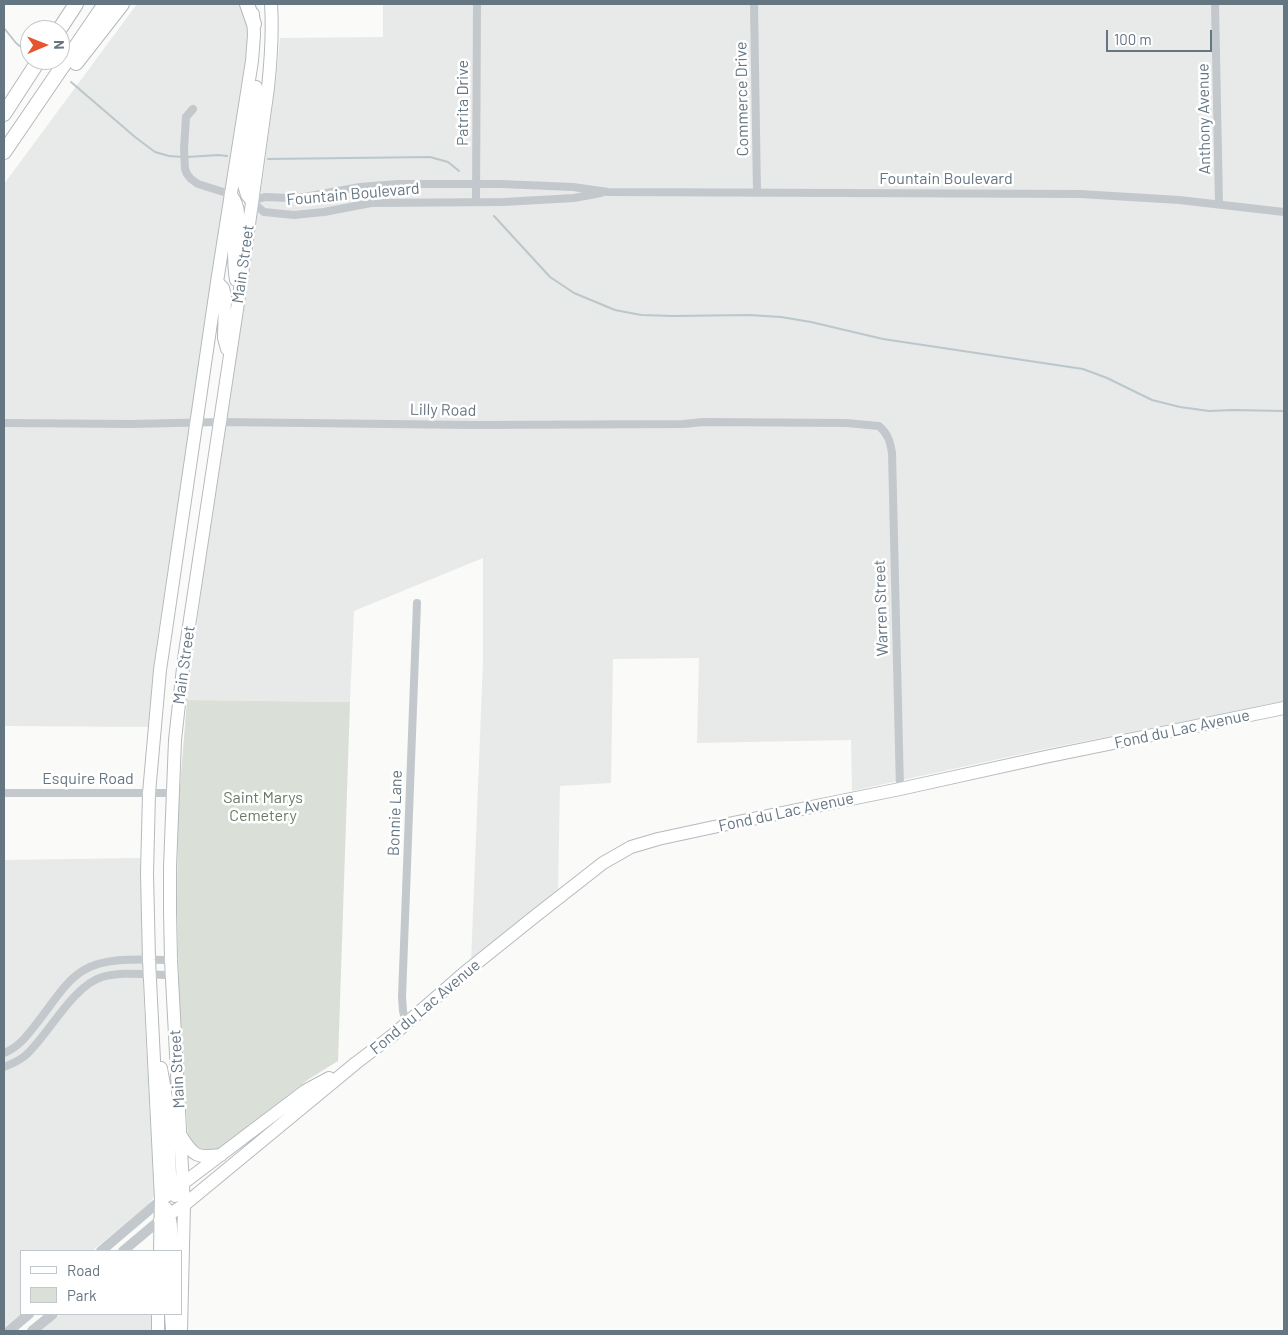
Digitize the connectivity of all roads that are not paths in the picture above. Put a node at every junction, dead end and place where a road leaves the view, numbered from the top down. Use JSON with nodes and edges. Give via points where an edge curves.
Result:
{"nodes":[{"id":1,"x":76,"y":4,"type":"edge"},
{"id":2,"x":105,"y":4,"type":"edge"},
{"id":3,"x":122,"y":4,"type":"edge"},
{"id":4,"x":247,"y":4,"type":"edge"},
{"id":5,"x":253,"y":4,"type":"edge"},
{"id":6,"x":271,"y":4,"type":"edge"},
{"id":7,"x":477,"y":4,"type":"edge"},
{"id":8,"x":754,"y":4,"type":"edge"},
{"id":9,"x":1215,"y":4,"type":"edge"},
{"id":10,"x":66,"y":20,"type":"edge"},
{"id":11,"x":254,"y":30,"type":"junction"},
{"id":12,"x":33,"y":70,"type":"edge"},
{"id":13,"x":193,"y":109,"type":"dead end"},
{"id":14,"x":4,"y":114,"type":"edge"},
{"id":15,"x":25,"y":122,"type":"junction"},
{"id":16,"x":4,"y":152,"type":"edge"},
{"id":17,"x":476,"y":184,"type":"junction"},
{"id":18,"x":608,"y":192,"type":"junction"},
{"id":19,"x":757,"y":193,"type":"junction"},
{"id":20,"x":231,"y":195,"type":"junction"},
{"id":21,"x":252,"y":201,"type":"junction"},
{"id":22,"x":476,"y":202,"type":"junction"},
{"id":23,"x":1219,"y":204,"type":"junction"},
{"id":24,"x":1284,"y":212,"type":"edge"},
{"id":25,"x":217,"y":282,"type":"junction"},
{"id":26,"x":239,"y":296,"type":"junction"},
{"id":27,"x":229,"y":361,"type":"junction"},
{"id":28,"x":197,"y":422,"type":"junction"},
{"id":29,"x":220,"y":422,"type":"junction"},
{"id":30,"x":4,"y":423,"type":"edge"},
{"id":31,"x":882,"y":428,"type":"joint"},
{"id":32,"x":417,"y":602,"type":"dead end"},
{"id":33,"x":167,"y":622,"type":"junction"},
{"id":34,"x":189,"y":625,"type":"junction"},
{"id":35,"x":1284,"y":708,"type":"edge"},
{"id":36,"x":900,"y":789,"type":"junction"},
{"id":37,"x":4,"y":793,"type":"edge"},
{"id":38,"x":150,"y":793,"type":"junction"},
{"id":39,"x":172,"y":793,"type":"junction"},
{"id":40,"x":149,"y":960,"type":"junction"},
{"id":41,"x":171,"y":960,"type":"junction"},
{"id":42,"x":150,"y":975,"type":"junction"},
{"id":43,"x":172,"y":975,"type":"junction"},
{"id":44,"x":62,"y":992,"type":"junction"},
{"id":45,"x":72,"y":1000,"type":"junction"},
{"id":46,"x":406,"y":1023,"type":"junction"},
{"id":47,"x":152,"y":1031,"type":"junction"},
{"id":48,"x":25,"y":1037,"type":"junction"},
{"id":49,"x":35,"y":1046,"type":"junction"},
{"id":50,"x":4,"y":1053,"type":"edge"},
{"id":51,"x":356,"y":1063,"type":"junction"},
{"id":52,"x":4,"y":1067,"type":"edge"},
{"id":53,"x":180,"y":1134,"type":"junction"},
{"id":54,"x":221,"y":1155,"type":"junction"},
{"id":55,"x":178,"y":1188,"type":"junction"},
{"id":56,"x":161,"y":1200,"type":"junction"},
{"id":57,"x":184,"y":1205,"type":"junction"},
{"id":58,"x":165,"y":1217,"type":"junction"},
{"id":59,"x":103,"y":1250,"type":"edge"},
{"id":60,"x":123,"y":1250,"type":"edge"},
{"id":61,"x":160,"y":1250,"type":"edge"},
{"id":62,"x":171,"y":1250,"type":"edge"},
{"id":63,"x":182,"y":1289,"type":"edge"},
{"id":64,"x":28,"y":1315,"type":"edge"},
{"id":65,"x":48,"y":1315,"type":"edge"},
{"id":66,"x":158,"y":1315,"type":"edge"},
{"id":67,"x":171,"y":1315,"type":"edge"},
{"id":68,"x":181,"y":1315,"type":"edge"},
{"id":69,"x":9,"y":1331,"type":"edge"},
{"id":70,"x":32,"y":1331,"type":"edge"},
{"id":71,"x":158,"y":1331,"type":"edge"},
{"id":72,"x":172,"y":1331,"type":"edge"},
{"id":73,"x":181,"y":1331,"type":"edge"}],
"edges":[{"from":1,"to":10,"type":"highway"},
{"from":2,"to":15,"type":"highway"},
{"from":3,"to":15,"type":"highway"},
{"from":4,"to":11,"type":"highway"},
{"from":5,"to":11,"type":"main road","name":"Main Street"},
{"from":6,"to":21,"type":"main road","name":"Main Street","via":[[271,60]]},
{"from":7,"to":17,"type":"street","name":"Patrita Drive"},
{"from":8,"to":19,"type":"street","name":"Commerce Drive"},
{"from":9,"to":23,"type":"street","name":"Anthony Avenue"},
{"from":11,"to":20,"type":"main road","name":"Main Street"},
{"from":11,"to":21,"type":"main road","via":[[260,60],[244,185]]},
{"from":12,"to":14,"type":"highway"},
{"from":13,"to":20,"type":"street","via":[[186,117],[184,149],[187,174],[198,184]]},
{"from":15,"to":16,"type":"highway"},
{"from":17,"to":18,"type":"street","name":"Fountain Boulevard","via":[[573,187]]},
{"from":17,"to":21,"type":"street","name":"Fountain Boulevard","via":[[382,184],[304,197],[265,197]]},
{"from":17,"to":22,"type":"street","name":"Patrita Drive"},
{"from":18,"to":19,"type":"street","name":"Fountain Boulevard"},
{"from":18,"to":22,"type":"street","name":"Fountain Boulevard","via":[[574,198]]},
{"from":19,"to":23,"type":"street","name":"Fountain Boulevard","via":[[1080,194]]},
{"from":20,"to":21,"type":"street"},
{"from":20,"to":25,"type":"main road","name":"Main Street"},
{"from":20,"to":26,"type":"main road","via":[[238,210],[234,250]]},
{"from":21,"to":22,"type":"street","name":"Fountain Boulevard","via":[[264,212],[294,215],[371,202]]},
{"from":21,"to":26,"type":"main road","name":"Main Street"},
{"from":23,"to":24,"type":"street","name":"Fountain Boulevard"},
{"from":25,"to":27,"type":"main road","via":[[225,296],[224,338]]},
{"from":25,"to":28,"type":"main road","name":"Main Street"},
{"from":26,"to":27,"type":"main road","name":"Main Street"},
{"from":27,"to":29,"type":"main road","name":"Main Street"},
{"from":28,"to":29,"type":"street","name":"Lilly Road"},
{"from":28,"to":30,"type":"street","name":"Lilly Road"},
{"from":28,"to":33,"type":"main road","name":"Main Street"},
{"from":29,"to":31,"type":"street","name":"Lilly Road","via":[[473,425],[838,423]]},
{"from":29,"to":34,"type":"main road","name":"Main Street"},
{"from":31,"to":36,"type":"street","name":"Warren Street","via":[[888,435],[892,453]]},
{"from":32,"to":46,"type":"street","name":"Bonnie Lane","via":[[402,997]]},
{"from":33,"to":34,"type":"main road"},
{"from":33,"to":38,"type":"main road","name":"Main Street"},
{"from":34,"to":39,"type":"main road","name":"Main Street"},
{"from":35,"to":36,"type":"main road","name":"Fond du Lac Avenue"},
{"from":36,"to":46,"type":"main road","name":"Fond du Lac Avenue","via":[[631,847],[576,884]]},
{"from":37,"to":38,"type":"street","name":"Esquire Road"},
{"from":38,"to":39,"type":"street","name":"Esquire Road"},
{"from":38,"to":40,"type":"main road","name":"Main Street","via":[[147,873]]},
{"from":39,"to":41,"type":"main road","name":"Main Street"},
{"from":40,"to":41,"type":"street"},
{"from":40,"to":42,"type":"main road","name":"Main Street"},
{"from":40,"to":44,"type":"street","via":[[100,963],[83,970]]},
{"from":41,"to":43,"type":"main road","name":"Main Street"},
{"from":42,"to":43,"type":"street"},
{"from":42,"to":45,"type":"street","via":[[102,977],[88,984]]},
{"from":42,"to":47,"type":"main road","name":"Main Street"},
{"from":43,"to":53,"type":"main road","name":"Main Street"},
{"from":44,"to":45,"type":"street"},
{"from":44,"to":48,"type":"street"},
{"from":45,"to":49,"type":"street"},
{"from":46,"to":51,"type":"main road","name":"Fond du Lac Avenue"},
{"from":47,"to":55,"type":"main road","via":[[162,1070],[171,1174]]},
{"from":47,"to":56,"type":"main road","name":"Main Street"},
{"from":48,"to":49,"type":"street"},
{"from":48,"to":50,"type":"street"},
{"from":49,"to":52,"type":"street"},
{"from":51,"to":54,"type":"main road","name":"Fond du Lac Avenue","via":[[305,1091]]},
{"from":51,"to":57,"type":"main road","name":"Fond du Lac Avenue"},
{"from":53,"to":54,"type":"main road","via":[[195,1154]]},
{"from":53,"to":55,"type":"main road","name":"Main Street"},
{"from":54,"to":55,"type":"main road","name":"Fond du Lac Avenue"},
{"from":55,"to":56,"type":"main road","name":"Fond du Lac Avenue"},
{"from":55,"to":57,"type":"main road","via":[[177,1200]]},
{"from":56,"to":58,"type":"main road","name":"Main Street"},
{"from":56,"to":59,"type":"street"},
{"from":57,"to":58,"type":"main road","name":"Fond du Lac Avenue"},
{"from":57,"to":63,"type":"main road"},
{"from":58,"to":60,"type":"street"},
{"from":58,"to":61,"type":"main road","name":"Main Street"},
{"from":58,"to":62,"type":"main road","via":[[171,1231]]},
{"from":64,"to":69,"type":"street"},
{"from":65,"to":70,"type":"street"},
{"from":66,"to":71,"type":"main road"},
{"from":67,"to":72,"type":"main road"},
{"from":68,"to":73,"type":"main road"}]}
